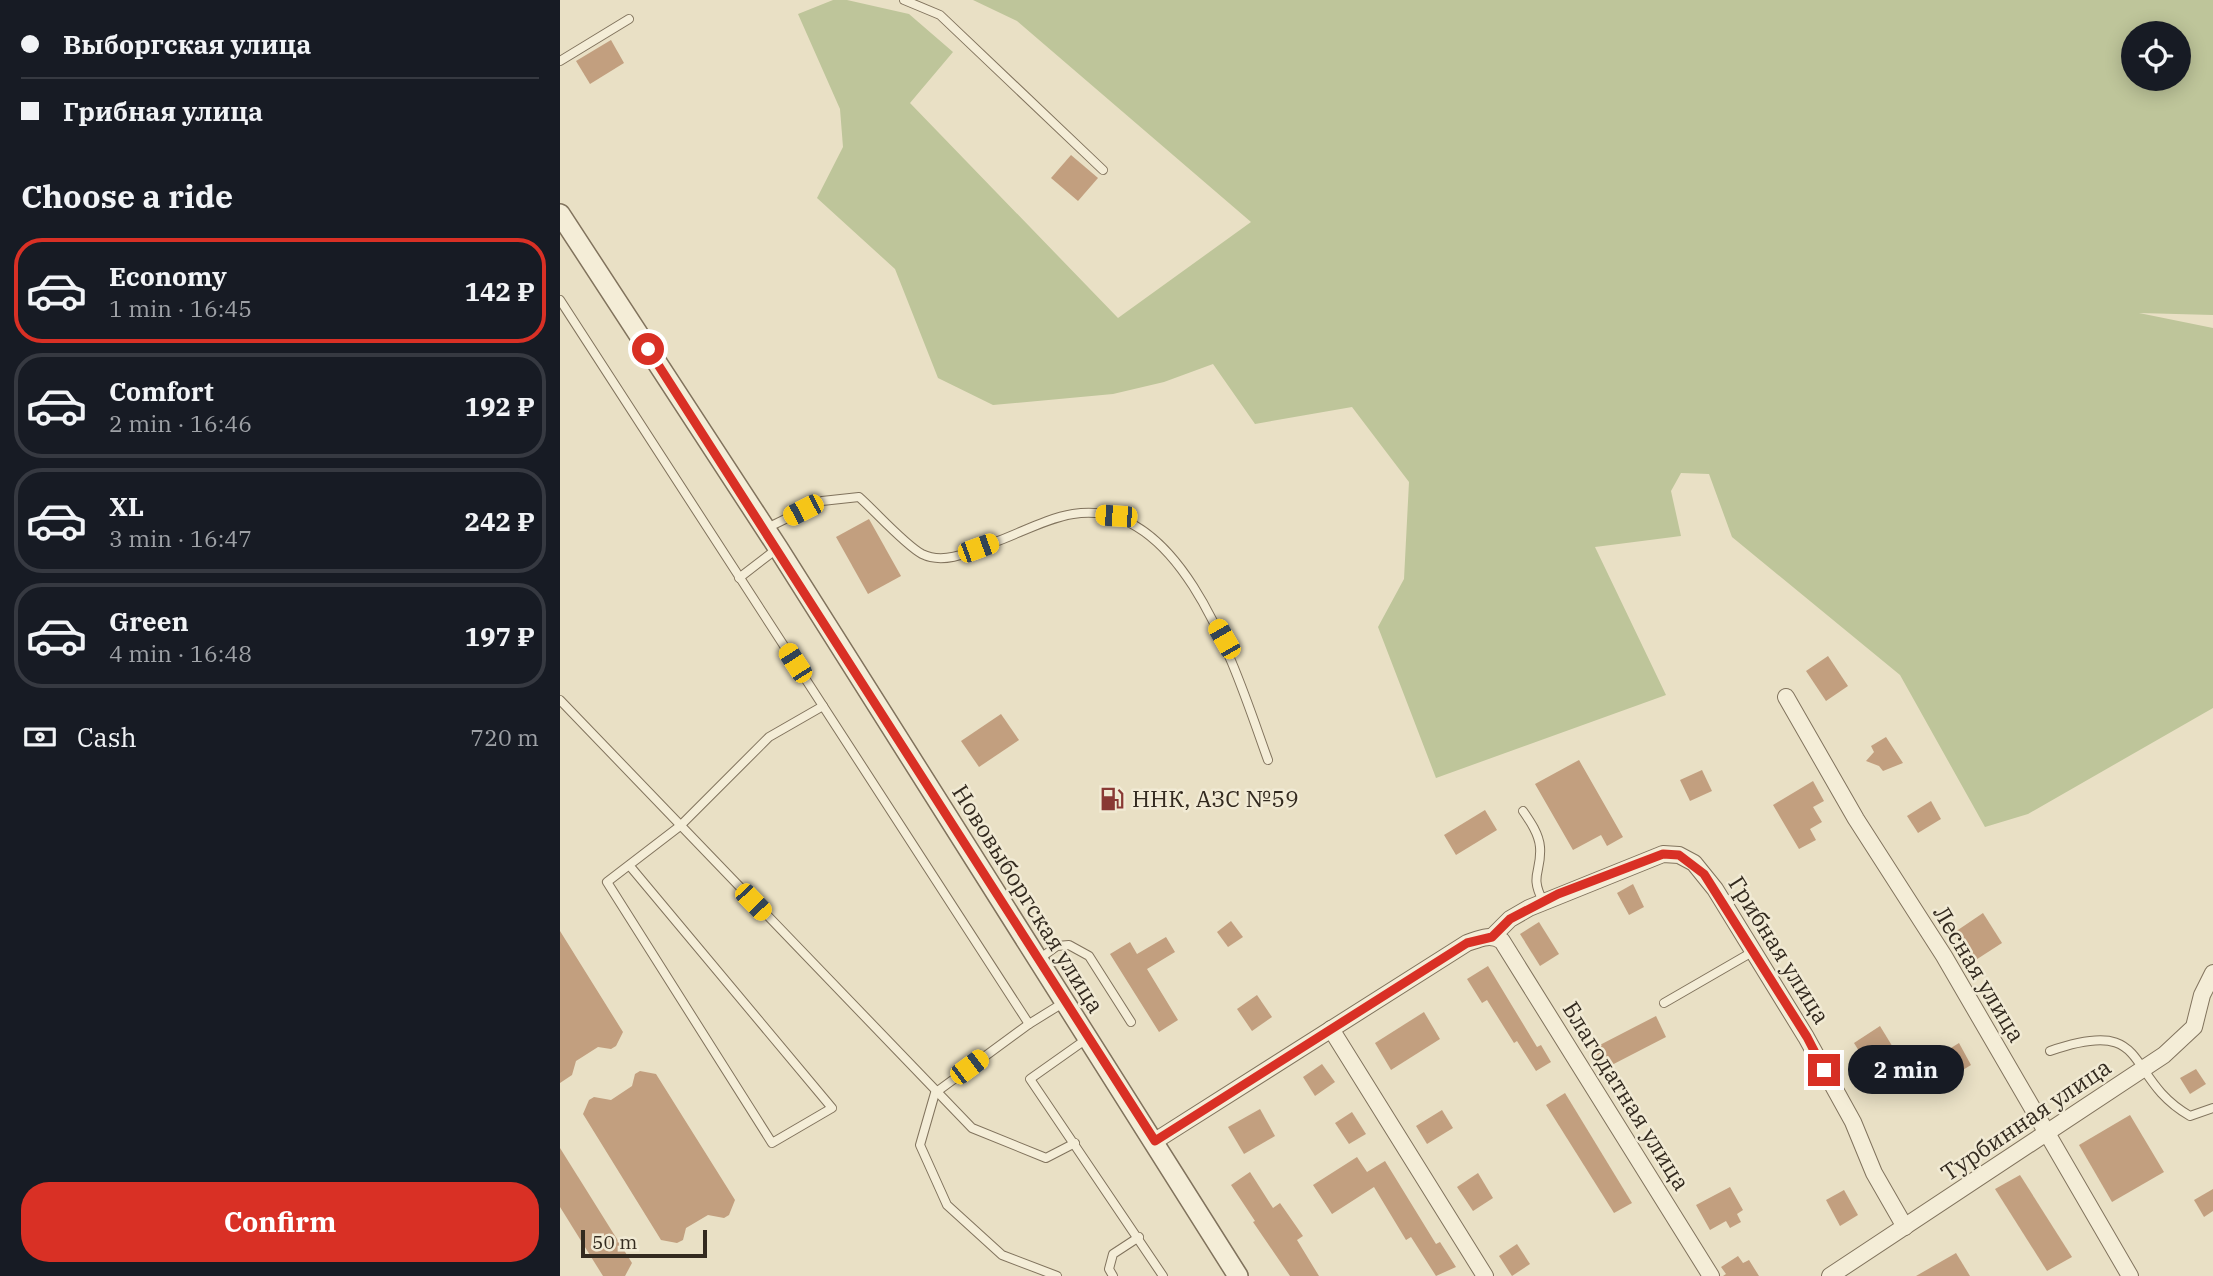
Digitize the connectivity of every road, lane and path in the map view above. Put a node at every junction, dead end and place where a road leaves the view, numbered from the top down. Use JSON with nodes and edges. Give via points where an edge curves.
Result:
{"nodes":[{"id":1,"x":904,"y":0,"type":"edge"},
{"id":2,"x":629,"y":19,"type":"dead end"},
{"id":3,"x":560,"y":61,"type":"edge"},
{"id":4,"x":1103,"y":170,"type":"dead end"},
{"id":5,"x":560,"y":214,"type":"edge"},
{"id":6,"x":560,"y":300,"type":"edge"},
{"id":7,"x":765,"y":529,"type":"junction"},
{"id":8,"x":778,"y":548,"type":"junction"},
{"id":9,"x":739,"y":578,"type":"junction"},
{"id":10,"x":1786,"y":697,"type":"dead end"},
{"id":11,"x":560,"y":700,"type":"edge"},
{"id":12,"x":823,"y":706,"type":"junction"},
{"id":13,"x":1268,"y":760,"type":"dead end"},
{"id":14,"x":1522,"y":811,"type":"dead end"},
{"id":15,"x":680,"y":826,"type":"junction"},
{"id":16,"x":629,"y":865,"type":"junction"},
{"id":17,"x":1543,"y":901,"type":"junction"},
{"id":18,"x":1497,"y":939,"type":"junction"},
{"id":19,"x":1754,"y":951,"type":"junction"},
{"id":20,"x":1037,"y":961,"type":"junction"},
{"id":21,"x":2213,"y":973,"type":"edge"},
{"id":22,"x":1063,"y":1003,"type":"junction"},
{"id":23,"x":1664,"y":1003,"type":"dead end"},
{"id":24,"x":1132,"y":1022,"type":"dead end"},
{"id":25,"x":1029,"y":1024,"type":"junction"},
{"id":26,"x":1331,"y":1030,"type":"junction"},
{"id":27,"x":1088,"y":1038,"type":"junction"},
{"id":28,"x":2050,"y":1051,"type":"dead end"},
{"id":29,"x":2143,"y":1069,"type":"junction"},
{"id":30,"x":935,"y":1093,"type":"junction"},
{"id":31,"x":2213,"y":1108,"type":"edge"},
{"id":32,"x":2048,"y":1133,"type":"junction"},
{"id":33,"x":1155,"y":1141,"type":"junction"},
{"id":34,"x":1075,"y":1143,"type":"junction"},
{"id":35,"x":1905,"y":1227,"type":"junction"},
{"id":36,"x":1139,"y":1237,"type":"junction"},
{"id":37,"x":1057,"y":1276,"type":"edge"},
{"id":38,"x":1114,"y":1276,"type":"edge"},
{"id":39,"x":1163,"y":1276,"type":"edge"},
{"id":40,"x":1238,"y":1276,"type":"edge"},
{"id":41,"x":1485,"y":1276,"type":"edge"},
{"id":42,"x":1711,"y":1276,"type":"edge"},
{"id":43,"x":1830,"y":1276,"type":"edge"},
{"id":44,"x":2130,"y":1276,"type":"edge"}],
"edges":[{"from":1,"to":4,"type":"lane","via":[[940,15]]},
{"from":2,"to":3,"type":"lane"},
{"from":5,"to":7,"type":"street","name":"Нововыборгская улица"},
{"from":6,"to":9,"type":"lane"},
{"from":7,"to":8,"type":"street","name":"Нововыборгская улица"},
{"from":7,"to":13,"type":"lane","via":[[822,501],[859,497],[923,554],[953,557],[1074,513],[1116,516],[1158,539],[1195,591],[1224,639]]},
{"from":8,"to":9,"type":"lane"},
{"from":8,"to":20,"type":"street","name":"Нововыборгская улица"},
{"from":9,"to":12,"type":"lane"},
{"from":10,"to":32,"type":"street","name":"Лесная улица"},
{"from":11,"to":15,"type":"lane"},
{"from":12,"to":15,"type":"lane","via":[[769,737]]},
{"from":12,"to":25,"type":"lane"},
{"from":14,"to":17,"type":"lane","via":[[1538,838],[1534,878]]},
{"from":15,"to":16,"type":"lane"},
{"from":15,"to":30,"type":"lane"},
{"from":16,"to":16,"type":"lane","via":[[607,883],[772,1143],[832,1108]]},
{"from":17,"to":18,"type":"street","name":"Грибная улица","via":[[1510,919]]},
{"from":17,"to":19,"type":"street","name":"Грибная улица","via":[[1663,854],[1679,855],[1704,874]]},
{"from":18,"to":26,"type":"street","via":[[1467,943]]},
{"from":18,"to":42,"type":"street","name":"Благодатная улица"},
{"from":19,"to":23,"type":"lane"},
{"from":19,"to":35,"type":"street","name":"Грибная улица","via":[[1807,1037]]},
{"from":20,"to":22,"type":"street","name":"Нововыборгская улица"},
{"from":20,"to":24,"type":"lane","via":[[1057,946],[1079,949],[1089,956]]},
{"from":21,"to":29,"type":"street","name":"Турбинная улица","via":[[2194,1027]]},
{"from":22,"to":25,"type":"lane"},
{"from":22,"to":27,"type":"street","name":"Нововыборгская улица"},
{"from":25,"to":30,"type":"lane"},
{"from":26,"to":33,"type":"street"},
{"from":26,"to":41,"type":"street"},
{"from":27,"to":33,"type":"street","name":"Нововыборгская улица"},
{"from":27,"to":34,"type":"lane","via":[[1030,1079]]},
{"from":28,"to":29,"type":"lane","via":[[2094,1039],[2113,1040],[2128,1048]]},
{"from":29,"to":31,"type":"lane","via":[[2169,1104],[2190,1116]]},
{"from":29,"to":32,"type":"street","name":"Турбинная улица"},
{"from":30,"to":34,"type":"lane","via":[[972,1128],[1046,1157]]},
{"from":30,"to":37,"type":"lane","via":[[920,1145],[947,1205],[1002,1255]]},
{"from":32,"to":35,"type":"street","name":"Турбинная улица"},
{"from":32,"to":44,"type":"street","name":"Лесная улица"},
{"from":33,"to":40,"type":"street","name":"Нововыборгская улица"},
{"from":34,"to":36,"type":"lane"},
{"from":35,"to":43,"type":"street","name":"Турбинная улица"},
{"from":36,"to":38,"type":"lane","via":[[1113,1254],[1109,1269]]},
{"from":36,"to":39,"type":"lane"}]}
